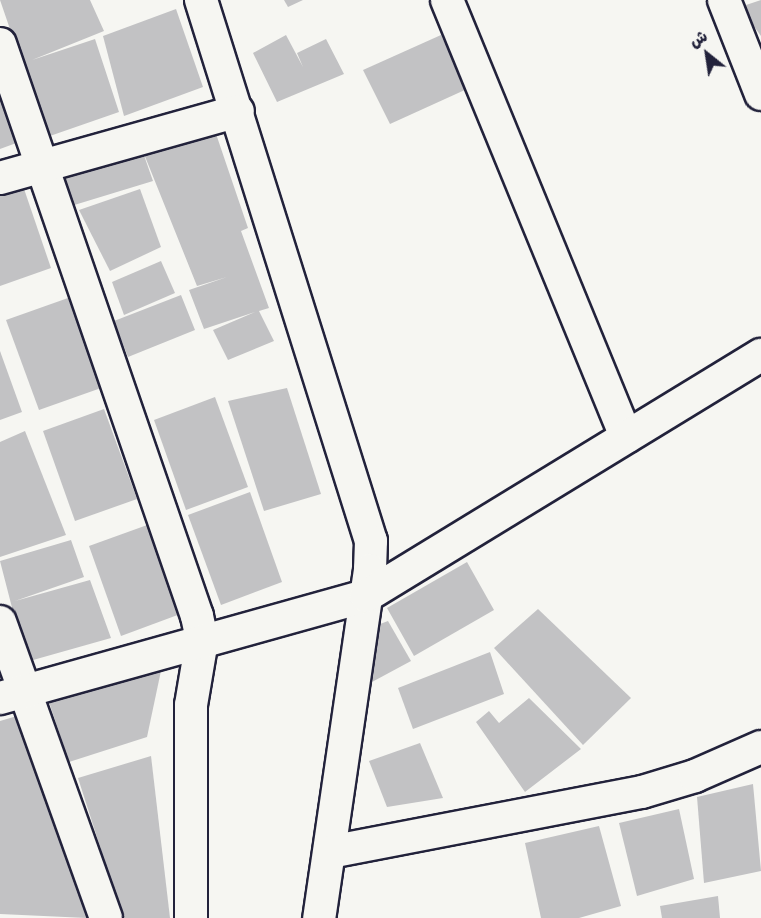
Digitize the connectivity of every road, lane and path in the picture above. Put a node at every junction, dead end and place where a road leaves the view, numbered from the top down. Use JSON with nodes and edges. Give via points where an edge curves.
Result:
{"nodes":[{"id":1,"x":201,"y":0,"type":"edge"},
{"id":2,"x":447,"y":0,"type":"edge"},
{"id":3,"x":724,"y":0,"type":"edge"},
{"id":4,"x":0,"y":44,"type":"edge"},
{"id":5,"x":761,"y":94,"type":"edge"},
{"id":6,"x":238,"y":111,"type":"junction"},
{"id":7,"x":41,"y":164,"type":"junction"},
{"id":8,"x":0,"y":178,"type":"edge"},
{"id":9,"x":761,"y":355,"type":"edge"},
{"id":10,"x":626,"y":437,"type":"junction"},
{"id":11,"x":366,"y":596,"type":"junction"},
{"id":12,"x":0,"y":622,"type":"edge"},
{"id":13,"x":202,"y":640,"type":"junction"},
{"id":14,"x":12,"y":695,"type":"edge"},
{"id":15,"x":761,"y":747,"type":"edge"},
{"id":16,"x":330,"y":852,"type":"junction"},
{"id":17,"x":106,"y":918,"type":"edge"},
{"id":18,"x":191,"y":918,"type":"edge"},
{"id":19,"x":319,"y":918,"type":"edge"}],
"edges":[{"from":1,"to":6,"type":"street"},
{"from":2,"to":10,"type":"street"},
{"from":3,"to":5,"type":"street"},
{"from":4,"to":7,"type":"street"},
{"from":6,"to":7,"type":"street"},
{"from":6,"to":11,"type":"street","via":[[366,516],[371,541]]},
{"from":7,"to":8,"type":"street"},
{"from":7,"to":13,"type":"street"},
{"from":9,"to":10,"type":"street"},
{"from":10,"to":11,"type":"street"},
{"from":11,"to":13,"type":"street"},
{"from":11,"to":16,"type":"street"},
{"from":12,"to":14,"type":"street"},
{"from":13,"to":14,"type":"street"},
{"from":13,"to":18,"type":"street","via":[[191,705]]},
{"from":14,"to":17,"type":"street"},
{"from":15,"to":16,"type":"street","via":[[695,776],[642,792]]},
{"from":16,"to":19,"type":"street"}]}
